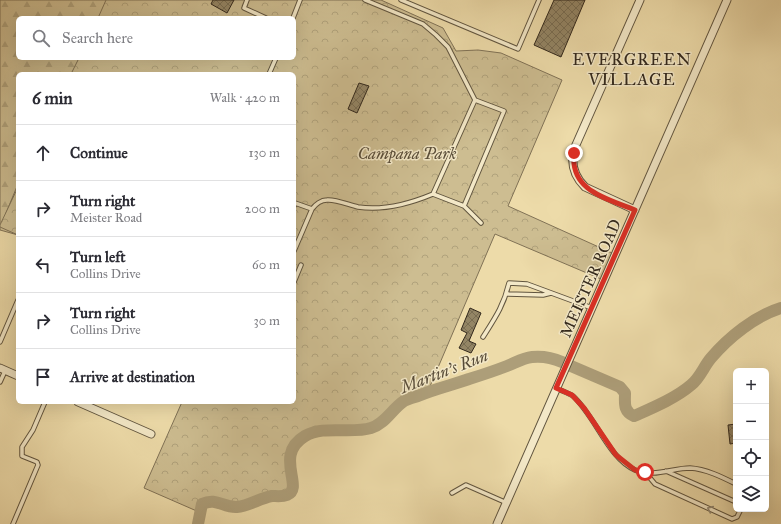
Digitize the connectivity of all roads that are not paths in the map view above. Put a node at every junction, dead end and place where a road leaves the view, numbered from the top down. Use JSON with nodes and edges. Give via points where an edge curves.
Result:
{"nodes":[{"id":1,"x":247,"y":0,"type":"edge"},
{"id":2,"x":300,"y":0,"type":"edge"},
{"id":3,"x":365,"y":0,"type":"edge"},
{"id":4,"x":402,"y":0,"type":"edge"},
{"id":5,"x":539,"y":0,"type":"edge"},
{"id":6,"x":640,"y":0,"type":"edge"},
{"id":7,"x":727,"y":0,"type":"edge"},
{"id":8,"x":262,"y":16,"type":"edge"},
{"id":9,"x":294,"y":16,"type":"edge"},
{"id":10,"x":275,"y":60,"type":"edge"},
{"id":11,"x":270,"y":72,"type":"edge"},
{"id":12,"x":475,"y":100,"type":"junction"},
{"id":13,"x":433,"y":194,"type":"junction"},
{"id":14,"x":296,"y":203,"type":"edge"},
{"id":15,"x":464,"y":206,"type":"junction"},
{"id":16,"x":312,"y":209,"type":"junction"},
{"id":17,"x":635,"y":210,"type":"junction"},
{"id":18,"x":481,"y":223,"type":"dead end"},
{"id":19,"x":296,"y":246,"type":"edge"},
{"id":20,"x":301,"y":265,"type":"dead end"},
{"id":21,"x":296,"y":277,"type":"edge"},
{"id":22,"x":550,"y":293,"type":"junction"},
{"id":23,"x":506,"y":294,"type":"junction"},
{"id":24,"x":16,"y":305,"type":"edge"},
{"id":25,"x":592,"y":308,"type":"junction"},
{"id":26,"x":483,"y":337,"type":"dead end"},
{"id":27,"x":0,"y":342,"type":"edge"},
{"id":28,"x":3,"y":369,"type":"edge"},
{"id":29,"x":16,"y":375,"type":"edge"},
{"id":30,"x":0,"y":382,"type":"edge"},
{"id":31,"x":556,"y":388,"type":"junction"},
{"id":32,"x":44,"y":404,"type":"edge"},
{"id":33,"x":83,"y":404,"type":"edge"},
{"id":34,"x":151,"y":434,"type":"dead end"},
{"id":35,"x":665,"y":471,"type":"junction"},
{"id":36,"x":645,"y":472,"type":"junction"},
{"id":37,"x":733,"y":482,"type":"edge"},
{"id":38,"x":452,"y":493,"type":"dead end"},
{"id":39,"x":733,"y":501,"type":"edge"},
{"id":40,"x":506,"y":503,"type":"junction"},
{"id":41,"x":740,"y":512,"type":"edge"},
{"id":42,"x":13,"y":524,"type":"edge"},
{"id":43,"x":497,"y":524,"type":"edge"}],
"edges":[{"from":1,"to":8,"type":"lane","via":[[244,8]]},
{"from":2,"to":9,"type":"lane"},
{"from":3,"to":12,"type":"lane","via":[[423,24],[436,35],[448,47]]},
{"from":4,"to":5,"type":"lane","via":[[518,49]]},
{"from":6,"to":17,"type":"street","via":[[575,147],[573,161],[575,173],[585,187]]},
{"from":7,"to":17,"type":"street","name":"MEISTER ROAD"},
{"from":10,"to":11,"type":"lane"},
{"from":12,"to":13,"type":"lane"},
{"from":12,"to":15,"type":"lane","via":[[504,111]]},
{"from":13,"to":15,"type":"lane"},
{"from":13,"to":16,"type":"lane","via":[[413,202],[383,208],[356,207],[327,200]]},
{"from":14,"to":16,"type":"lane"},
{"from":15,"to":18,"type":"lane"},
{"from":16,"to":19,"type":"lane"},
{"from":17,"to":25,"type":"street","name":"MEISTER ROAD"},
{"from":20,"to":21,"type":"lane"},
{"from":22,"to":23,"type":"lane"},
{"from":22,"to":23,"type":"lane","via":[[527,284],[509,283]]},
{"from":22,"to":25,"type":"lane"},
{"from":23,"to":26,"type":"lane","via":[[499,313]]},
{"from":24,"to":27,"type":"lane"},
{"from":25,"to":31,"type":"street","name":"MEISTER ROAD"},
{"from":28,"to":29,"type":"street"},
{"from":28,"to":30,"type":"lane"},
{"from":31,"to":36,"type":"lane","via":[[572,395],[584,408],[616,455],[635,470]]},
{"from":31,"to":40,"type":"street","name":"MEISTER ROAD"},
{"from":32,"to":42,"type":"lane","via":[[33,430],[22,446],[22,456],[37,462],[38,465]]},
{"from":33,"to":34,"type":"street"},
{"from":35,"to":36,"type":"lane"},
{"from":35,"to":37,"type":"lane","via":[[690,468],[716,474]]},
{"from":35,"to":39,"type":"lane"},
{"from":41,"to":36,"type":"lane","one_way":true,"via":[[732,519],[654,484]]},
{"from":38,"to":40,"type":"lane","via":[[466,485]]},
{"from":40,"to":43,"type":"street","name":"MEISTER ROAD"}]}
